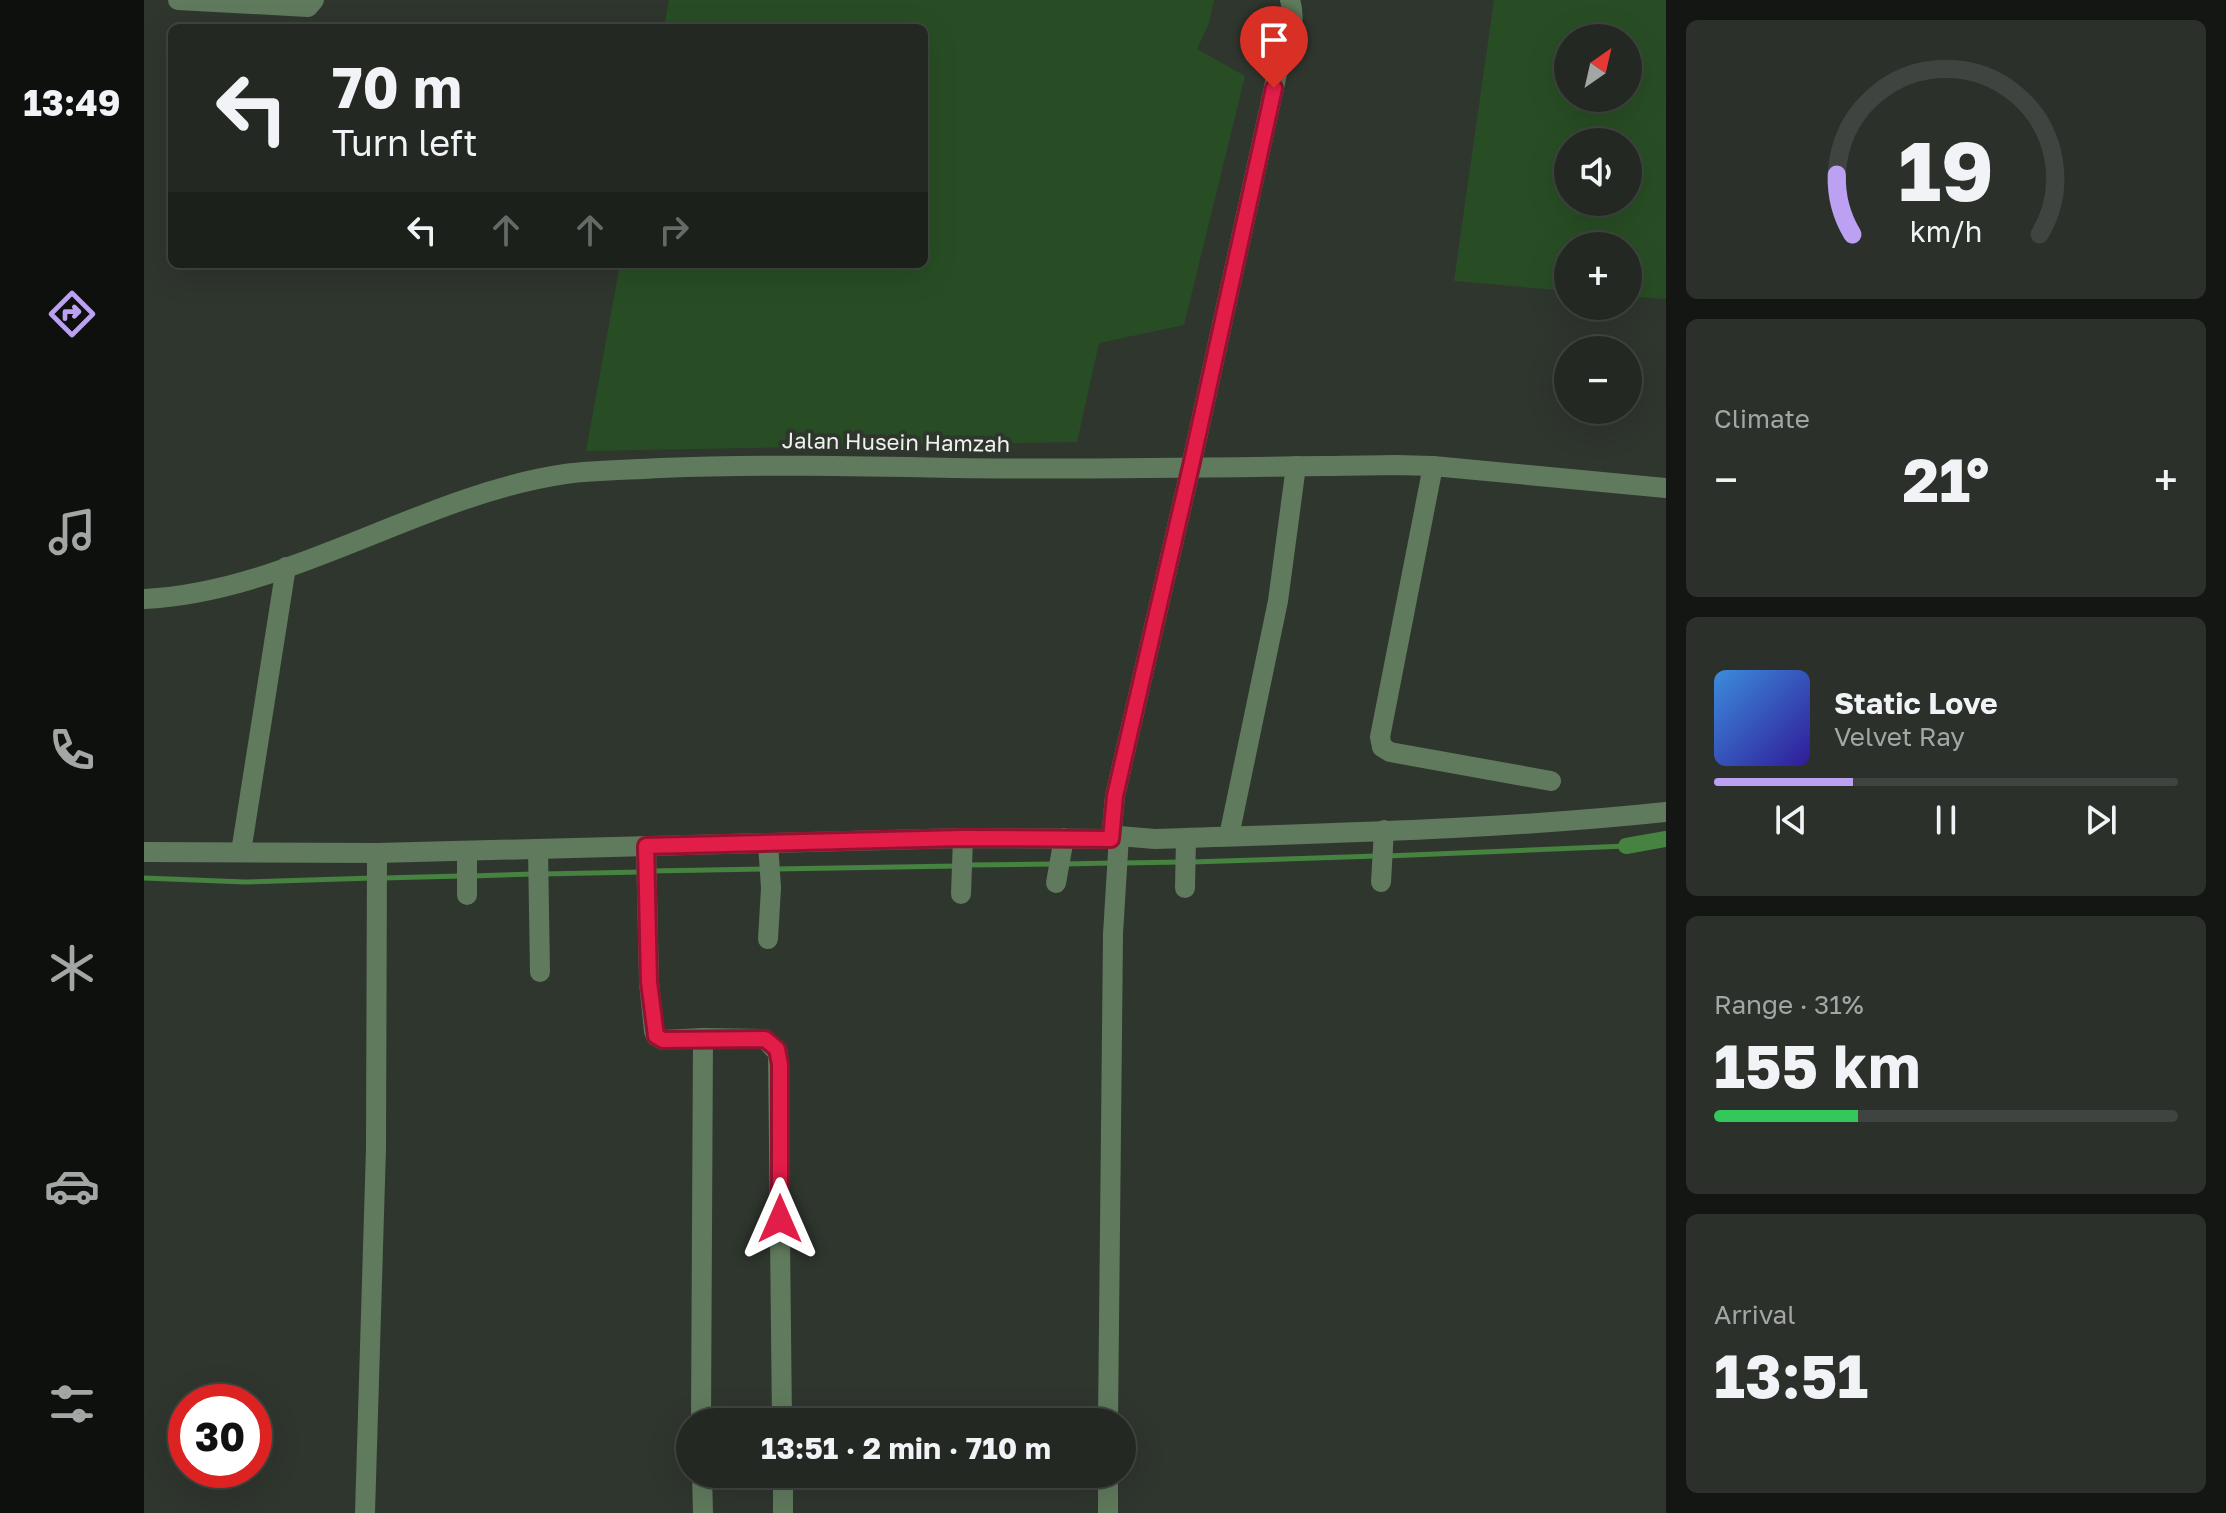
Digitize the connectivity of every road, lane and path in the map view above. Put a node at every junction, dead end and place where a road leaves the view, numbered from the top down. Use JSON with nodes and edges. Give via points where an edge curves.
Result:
{"nodes":[{"id":1,"x":178,"y":0,"type":"edge"},
{"id":2,"x":314,"y":0,"type":"edge"},
{"id":3,"x":1290,"y":0,"type":"edge"},
{"id":4,"x":240,"y":2,"type":"edge"},
{"id":5,"x":1191,"y":466,"type":"junction"},
{"id":6,"x":1296,"y":466,"type":"junction"},
{"id":7,"x":1433,"y":466,"type":"junction"},
{"id":8,"x":1666,"y":488,"type":"edge"},
{"id":9,"x":286,"y":567,"type":"junction"},
{"id":10,"x":144,"y":599,"type":"edge"},
{"id":11,"x":1551,"y":781,"type":"dead end"},
{"id":12,"x":1666,"y":812,"type":"edge"},
{"id":13,"x":1384,"y":834,"type":"junction"},
{"id":14,"x":1229,"y":836,"type":"junction"},
{"id":15,"x":1064,"y":840,"type":"junction"},
{"id":16,"x":1116,"y":840,"type":"junction"},
{"id":17,"x":963,"y":842,"type":"junction"},
{"id":18,"x":1186,"y":843,"type":"junction"},
{"id":19,"x":768,"y":848,"type":"junction"},
{"id":20,"x":144,"y":852,"type":"edge"},
{"id":21,"x":241,"y":852,"type":"junction"},
{"id":22,"x":538,"y":853,"type":"junction"},
{"id":23,"x":646,"y":853,"type":"junction"},
{"id":24,"x":377,"y":854,"type":"junction"},
{"id":25,"x":467,"y":858,"type":"junction"},
{"id":26,"x":1381,"y":876,"type":"dead end"},
{"id":27,"x":1057,"y":877,"type":"dead end"},
{"id":28,"x":1185,"y":883,"type":"dead end"},
{"id":29,"x":961,"y":889,"type":"dead end"},
{"id":30,"x":467,"y":895,"type":"dead end"},
{"id":31,"x":768,"y":939,"type":"dead end"},
{"id":32,"x":540,"y":972,"type":"dead end"},
{"id":33,"x":703,"y":1038,"type":"junction"},
{"id":34,"x":701,"y":1408,"type":"edge"},
{"id":35,"x":782,"y":1408,"type":"edge"},
{"id":36,"x":1108,"y":1408,"type":"edge"},
{"id":37,"x":702,"y":1488,"type":"edge"},
{"id":38,"x":783,"y":1488,"type":"edge"},
{"id":39,"x":1108,"y":1488,"type":"edge"},
{"id":40,"x":365,"y":1513,"type":"edge"},
{"id":41,"x":703,"y":1513,"type":"edge"},
{"id":42,"x":783,"y":1513,"type":"edge"},
{"id":43,"x":1108,"y":1513,"type":"edge"}],
"edges":[{"from":1,"to":4,"type":"street"},
{"from":2,"to":4,"type":"street","via":[[308,7]]},
{"from":3,"to":5,"type":"street","via":[[1290,36],[1280,60]]},
{"from":5,"to":6,"type":"street","name":"Jalan Husein Hamzah"},
{"from":5,"to":9,"type":"street","name":"Jalan Husein Hamzah","via":[[757,464],[570,473],[488,492]]},
{"from":5,"to":16,"type":"street","via":[[1115,796]]},
{"from":6,"to":7,"type":"street","name":"Jalan Husein Hamzah"},
{"from":6,"to":14,"type":"street","via":[[1278,601]]},
{"from":7,"to":8,"type":"street","name":"Jalan Husein Hamzah"},
{"from":7,"to":11,"type":"street","via":[[1382,747]]},
{"from":9,"to":10,"type":"street","name":"Jalan Husein Hamzah","via":[[222,587]]},
{"from":9,"to":21,"type":"street"},
{"from":12,"to":13,"type":"street"},
{"from":13,"to":14,"type":"street"},
{"from":13,"to":26,"type":"street"},
{"from":14,"to":18,"type":"street"},
{"from":15,"to":16,"type":"street"},
{"from":15,"to":17,"type":"street"},
{"from":15,"to":27,"type":"street"},
{"from":16,"to":18,"type":"street"},
{"from":16,"to":36,"type":"street"},
{"from":17,"to":19,"type":"street"},
{"from":17,"to":29,"type":"street"},
{"from":18,"to":28,"type":"street"},
{"from":19,"to":23,"type":"street"},
{"from":19,"to":31,"type":"street"},
{"from":20,"to":21,"type":"street"},
{"from":21,"to":24,"type":"street"},
{"from":22,"to":23,"type":"street"},
{"from":22,"to":25,"type":"street"},
{"from":22,"to":32,"type":"street"},
{"from":23,"to":33,"type":"street","via":[[649,982],[656,1036]]},
{"from":24,"to":25,"type":"street"},
{"from":24,"to":40,"type":"street","via":[[376,1148]]},
{"from":25,"to":30,"type":"street"},
{"from":33,"to":34,"type":"street"},
{"from":33,"to":35,"type":"street","via":[[765,1039],[778,1053]]},
{"from":37,"to":41,"type":"street"},
{"from":38,"to":42,"type":"street"},
{"from":39,"to":43,"type":"street"}]}
